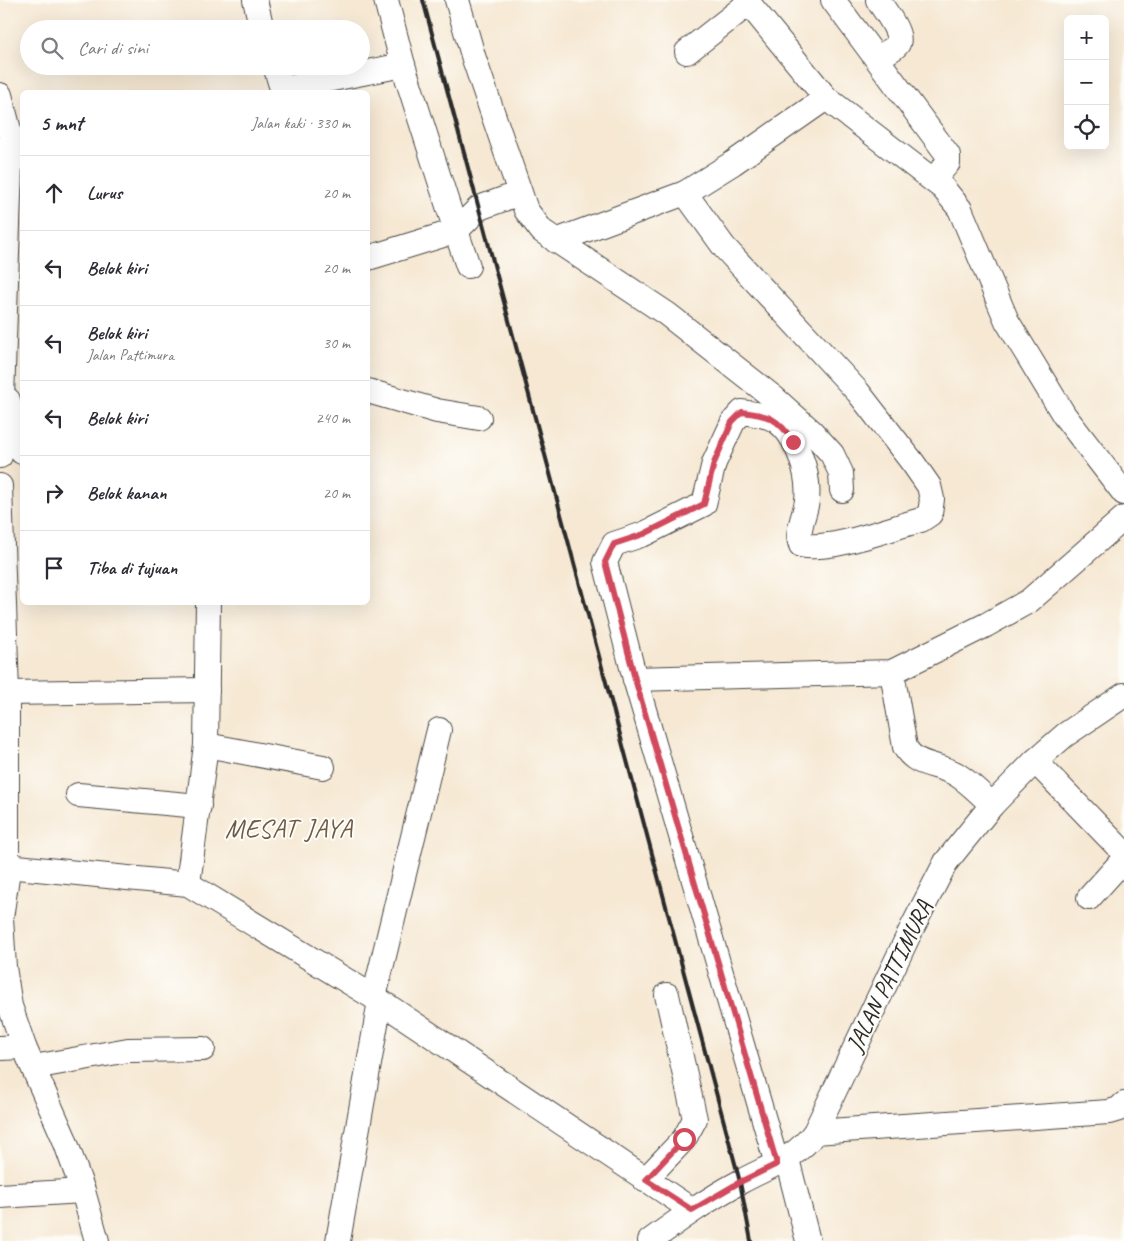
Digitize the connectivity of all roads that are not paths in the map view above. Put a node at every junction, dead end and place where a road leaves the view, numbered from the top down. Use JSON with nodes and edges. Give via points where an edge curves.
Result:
{"nodes":[{"id":1,"x":255,"y":0,"type":"edge"},
{"id":2,"x":386,"y":0,"type":"edge"},
{"id":3,"x":457,"y":0,"type":"edge"},
{"id":4,"x":833,"y":0,"type":"edge"},
{"id":5,"x":878,"y":0,"type":"edge"},
{"id":6,"x":748,"y":2,"type":"edge"},
{"id":7,"x":260,"y":20,"type":"edge"},
{"id":8,"x":687,"y":52,"type":"dead end"},
{"id":9,"x":877,"y":58,"type":"junction"},
{"id":10,"x":404,"y":65,"type":"junction"},
{"id":11,"x":370,"y":72,"type":"edge"},
{"id":12,"x":277,"y":75,"type":"edge"},
{"id":13,"x":357,"y":75,"type":"edge"},
{"id":14,"x":282,"y":90,"type":"edge"},
{"id":15,"x":287,"y":90,"type":"edge"},
{"id":16,"x":0,"y":95,"type":"edge"},
{"id":17,"x":826,"y":98,"type":"junction"},
{"id":18,"x":932,"y":180,"type":"junction"},
{"id":19,"x":5,"y":184,"type":"edge"},
{"id":20,"x":688,"y":192,"type":"junction"},
{"id":21,"x":520,"y":193,"type":"junction"},
{"id":22,"x":456,"y":231,"type":"junction"},
{"id":23,"x":556,"y":241,"type":"junction"},
{"id":24,"x":370,"y":257,"type":"edge"},
{"id":25,"x":468,"y":266,"type":"dead end"},
{"id":26,"x":1,"y":376,"type":"junction"},
{"id":27,"x":761,"y":389,"type":"junction"},
{"id":28,"x":370,"y":392,"type":"edge"},
{"id":29,"x":737,"y":417,"type":"junction"},
{"id":30,"x":479,"y":418,"type":"dead end"},
{"id":31,"x":20,"y":445,"type":"edge"},
{"id":32,"x":0,"y":456,"type":"edge"},
{"id":33,"x":0,"y":486,"type":"edge"},
{"id":34,"x":842,"y":490,"type":"dead end"},
{"id":35,"x":1124,"y":492,"type":"edge"},
{"id":36,"x":1124,"y":518,"type":"edge"},
{"id":37,"x":208,"y":605,"type":"edge"},
{"id":38,"x":892,"y":672,"type":"junction"},
{"id":39,"x":635,"y":679,"type":"junction"},
{"id":40,"x":207,"y":690,"type":"junction"},
{"id":41,"x":7,"y":692,"type":"junction"},
{"id":42,"x":1124,"y":695,"type":"edge"},
{"id":43,"x":439,"y":730,"type":"dead end"},
{"id":44,"x":206,"y":745,"type":"junction"},
{"id":45,"x":1035,"y":761,"type":"junction"},
{"id":46,"x":323,"y":767,"type":"dead end"},
{"id":47,"x":78,"y":795,"type":"dead end"},
{"id":48,"x":992,"y":805,"type":"junction"},
{"id":49,"x":199,"y":806,"type":"junction"},
{"id":50,"x":1124,"y":853,"type":"edge"},
{"id":51,"x":1124,"y":858,"type":"edge"},
{"id":52,"x":5,"y":873,"type":"edge"},
{"id":53,"x":188,"y":884,"type":"junction"},
{"id":54,"x":1089,"y":898,"type":"dead end"},
{"id":55,"x":667,"y":995,"type":"dead end"},
{"id":56,"x":377,"y":999,"type":"junction"},
{"id":57,"x":0,"y":1048,"type":"edge"},
{"id":58,"x":203,"y":1049,"type":"dead end"},
{"id":59,"x":29,"y":1057,"type":"junction"},
{"id":60,"x":1124,"y":1104,"type":"edge"},
{"id":61,"x":816,"y":1132,"type":"junction"},
{"id":62,"x":782,"y":1162,"type":"junction"},
{"id":63,"x":646,"y":1180,"type":"junction"},
{"id":64,"x":83,"y":1191,"type":"junction"},
{"id":65,"x":0,"y":1196,"type":"edge"},
{"id":66,"x":692,"y":1210,"type":"junction"},
{"id":67,"x":97,"y":1241,"type":"edge"},
{"id":68,"x":338,"y":1241,"type":"edge"},
{"id":69,"x":650,"y":1241,"type":"edge"},
{"id":70,"x":808,"y":1241,"type":"edge"}],
"edges":[{"from":1,"to":7,"type":"street"},
{"from":2,"to":10,"type":"street"},
{"from":3,"to":21,"type":"street"},
{"from":4,"to":9,"type":"street"},
{"from":5,"to":9,"type":"street","via":[[900,38],[897,45]]},
{"from":6,"to":8,"type":"street"},
{"from":6,"to":17,"type":"street"},
{"from":9,"to":18,"type":"street","via":[[948,155],[948,163]]},
{"from":10,"to":11,"type":"street"},
{"from":10,"to":22,"type":"street"},
{"from":12,"to":14,"type":"street"},
{"from":13,"to":15,"type":"street"},
{"from":16,"to":19,"type":"street","via":[[11,138]]},
{"from":17,"to":18,"type":"street"},
{"from":17,"to":20,"type":"street"},
{"from":18,"to":35,"type":"street","via":[[960,209],[1008,321],[1064,415]]},
{"from":19,"to":26,"type":"street"},
{"from":20,"to":23,"type":"street"},
{"from":20,"to":29,"type":"street","via":[[724,247],[858,392],[908,456],[929,486],[932,499],[930,514],[921,520],[840,543],[801,545],[799,536],[807,488],[793,442],[776,420],[760,414]]},
{"from":21,"to":22,"type":"street","via":[[479,208]]},
{"from":21,"to":23,"type":"street","via":[[532,222]]},
{"from":22,"to":24,"type":"street"},
{"from":22,"to":25,"type":"street"},
{"from":23,"to":27,"type":"street","via":[[667,314]]},
{"from":26,"to":31,"type":"street"},
{"from":26,"to":32,"type":"street"},
{"from":27,"to":29,"type":"street"},
{"from":27,"to":34,"type":"street","via":[[812,432],[832,454],[841,473]]},
{"from":28,"to":30,"type":"street","via":[[436,411]]},
{"from":29,"to":39,"type":"street","via":[[714,463],[704,504],[644,534],[614,544],[605,562]]},
{"from":33,"to":41,"type":"street"},
{"from":36,"to":38,"type":"street","via":[[1029,601]]},
{"from":37,"to":40,"type":"street"},
{"from":38,"to":39,"type":"street"},
{"from":38,"to":48,"type":"street","via":[[905,748],[909,755],[916,761],[960,776]]},
{"from":39,"to":62,"type":"street"},
{"from":40,"to":41,"type":"street"},
{"from":40,"to":44,"type":"street"},
{"from":41,"to":52,"type":"street"},
{"from":42,"to":45,"type":"street","name":"JALAN PATTIMURA"},
{"from":43,"to":56,"type":"street"},
{"from":44,"to":46,"type":"street"},
{"from":44,"to":49,"type":"street"},
{"from":45,"to":48,"type":"street","name":"JALAN PATTIMURA"},
{"from":45,"to":50,"type":"street"},
{"from":47,"to":49,"type":"street"},
{"from":48,"to":61,"type":"street","name":"JALAN PATTIMURA","via":[[946,862]]},
{"from":49,"to":53,"type":"street"},
{"from":51,"to":54,"type":"street"},
{"from":52,"to":53,"type":"street"},
{"from":52,"to":59,"type":"street","via":[[1,918],[4,967],[10,1006]]},
{"from":53,"to":56,"type":"street"},
{"from":55,"to":63,"type":"street","via":[[695,1119],[684,1139]]},
{"from":56,"to":63,"type":"street"},
{"from":56,"to":68,"type":"street"},
{"from":57,"to":59,"type":"street"},
{"from":58,"to":59,"type":"street"},
{"from":59,"to":64,"type":"street"},
{"from":60,"to":61,"type":"street","via":[[1108,1112]]},
{"from":61,"to":62,"type":"street","name":"JALAN PATTIMURA","via":[[807,1144]]},
{"from":62,"to":66,"type":"street","name":"JALAN PATTIMURA"},
{"from":62,"to":70,"type":"street"},
{"from":63,"to":66,"type":"street"},
{"from":64,"to":65,"type":"street"},
{"from":64,"to":67,"type":"street"},
{"from":66,"to":69,"type":"street","name":"JALAN PATTIMURA"}]}
